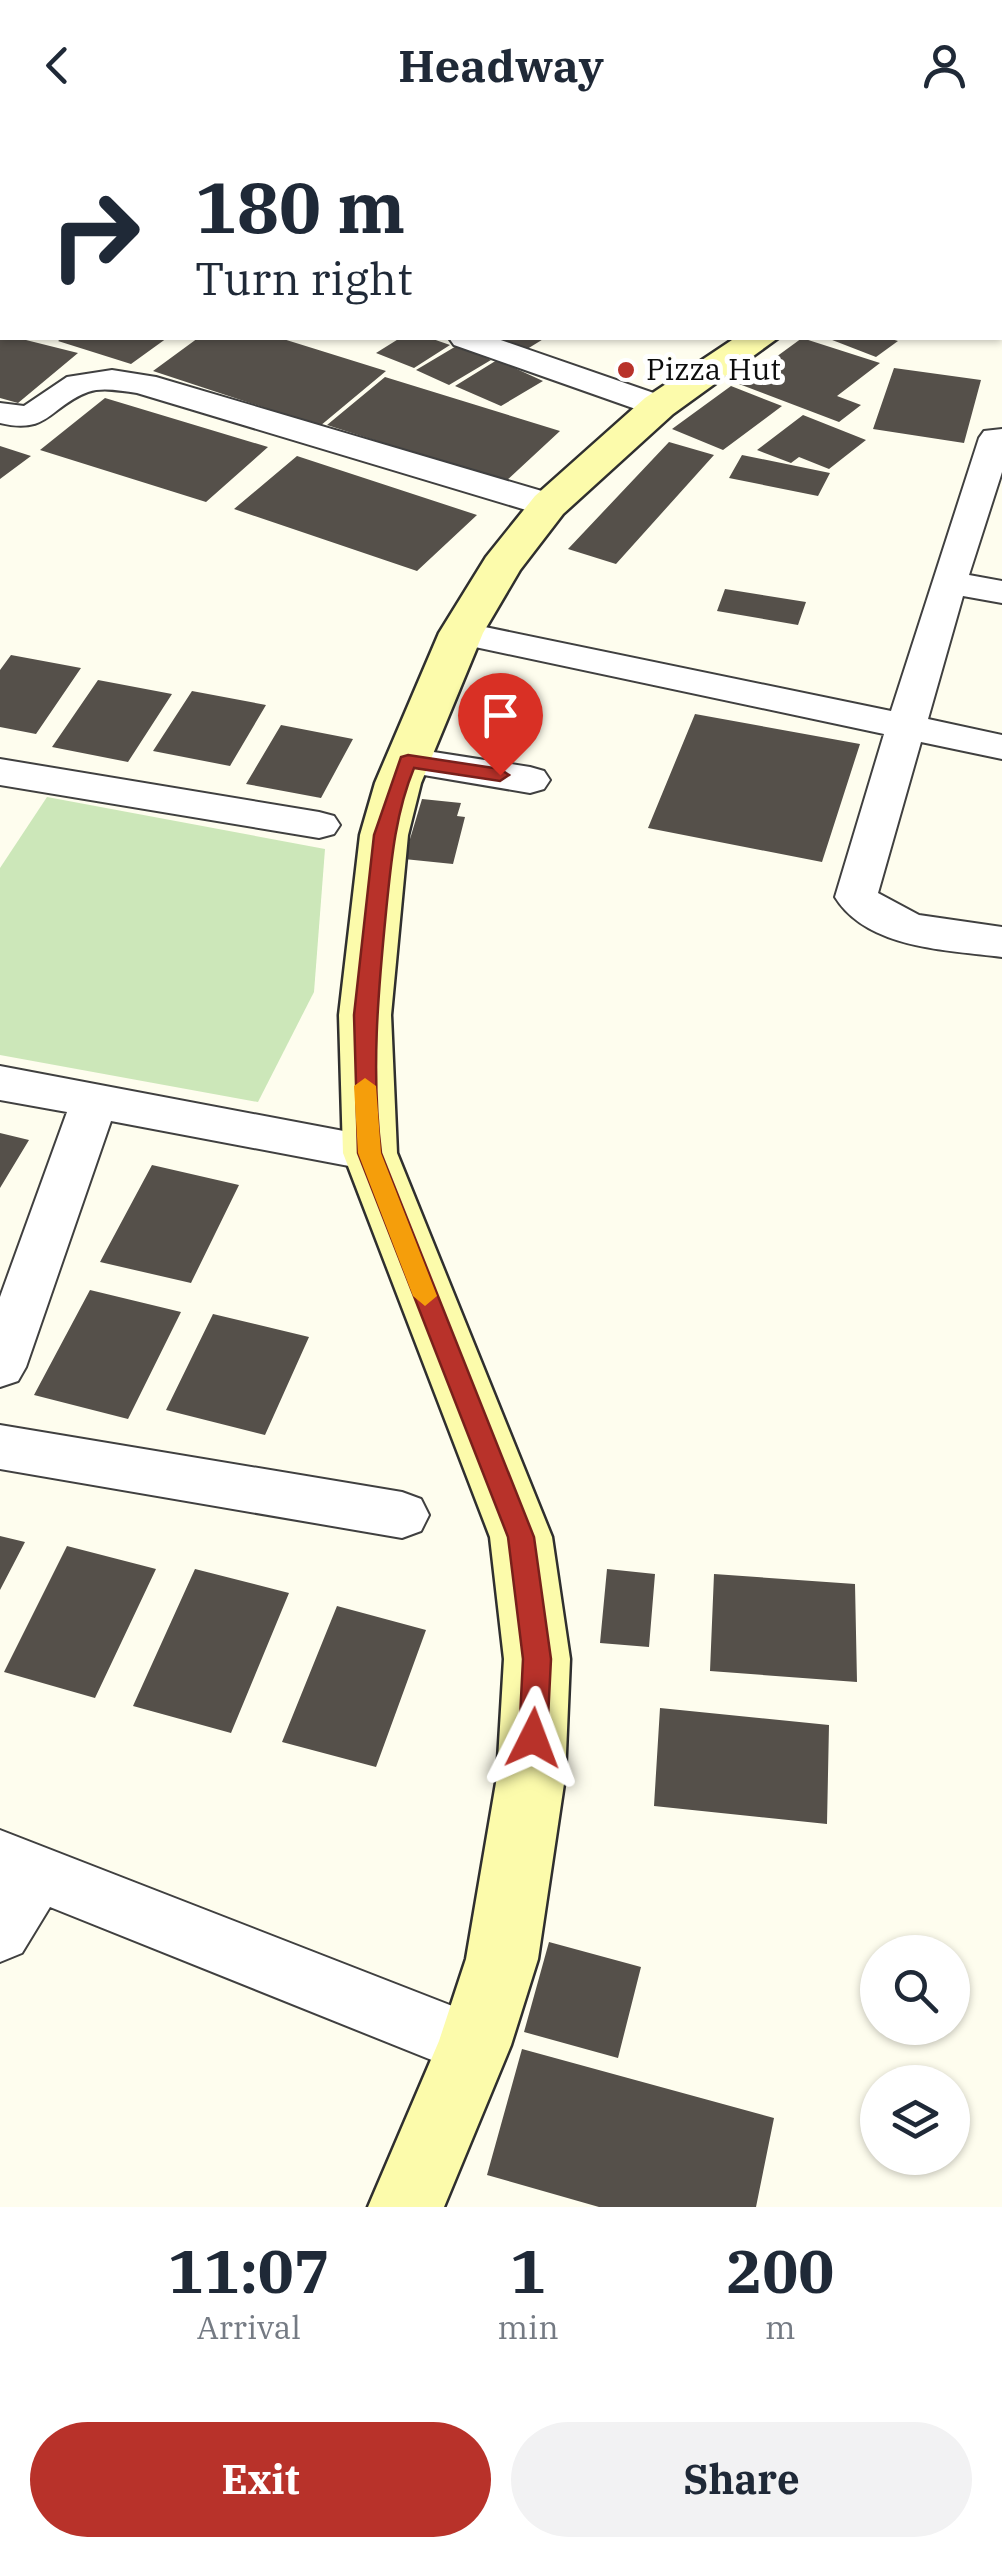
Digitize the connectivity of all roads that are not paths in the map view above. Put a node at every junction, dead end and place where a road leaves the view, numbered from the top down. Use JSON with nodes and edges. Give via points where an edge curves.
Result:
{"nodes":[{"id":1,"x":471,"y":340,"type":"edge"},
{"id":2,"x":756,"y":340,"type":"edge"},
{"id":3,"x":659,"y":406,"type":"junction"},
{"id":4,"x":0,"y":413,"type":"edge"},
{"id":5,"x":1002,"y":439,"type":"edge"},
{"id":6,"x":548,"y":505,"type":"junction"},
{"id":7,"x":948,"y":583,"type":"junction"},
{"id":8,"x":1002,"y":592,"type":"edge"},
{"id":9,"x":461,"y":633,"type":"junction"},
{"id":10,"x":905,"y":728,"type":"junction"},
{"id":11,"x":1002,"y":747,"type":"edge"},
{"id":12,"x":0,"y":772,"type":"edge"},
{"id":13,"x":403,"y":772,"type":"junction"},
{"id":14,"x":530,"y":780,"type":"dead end"},
{"id":15,"x":319,"y":825,"type":"dead end"},
{"id":16,"x":1002,"y":942,"type":"edge"},
{"id":17,"x":0,"y":1083,"type":"edge"},
{"id":18,"x":94,"y":1102,"type":"junction"},
{"id":19,"x":368,"y":1134,"type":"junction"},
{"id":20,"x":0,"y":1368,"type":"edge"},
{"id":21,"x":0,"y":1447,"type":"edge"},
{"id":22,"x":402,"y":1514,"type":"dead end"},
{"id":23,"x":19,"y":1866,"type":"edge"},
{"id":24,"x":0,"y":1932,"type":"edge"},
{"id":25,"x":474,"y":2045,"type":"junction"},
{"id":26,"x":406,"y":2207,"type":"edge"}],
"edges":[{"from":1,"to":3,"type":"street"},
{"from":2,"to":3,"type":"street"},
{"from":3,"to":6,"type":"street"},
{"from":4,"to":6,"type":"street","via":[[36,416],[78,384],[144,384]]},
{"from":5,"to":7,"type":"street","via":[[996,438]]},
{"from":6,"to":9,"type":"street"},
{"from":7,"to":8,"type":"street"},
{"from":7,"to":10,"type":"street"},
{"from":9,"to":10,"type":"street"},
{"from":9,"to":13,"type":"street"},
{"from":10,"to":11,"type":"street"},
{"from":10,"to":16,"type":"street","via":[[856,897],[873,915],[910,928]]},
{"from":12,"to":15,"type":"street"},
{"from":13,"to":14,"type":"street"},
{"from":13,"to":19,"type":"street","via":[[384,835],[365,1015]]},
{"from":17,"to":18,"type":"street"},
{"from":18,"to":19,"type":"street"},
{"from":18,"to":20,"type":"street"},
{"from":19,"to":25,"type":"street","via":[[521,1537],[537,1659],[531,1777],[502,1959]]},
{"from":21,"to":22,"type":"street"},
{"from":23,"to":24,"type":"street"},
{"from":23,"to":25,"type":"street"},
{"from":25,"to":26,"type":"street"}]}
